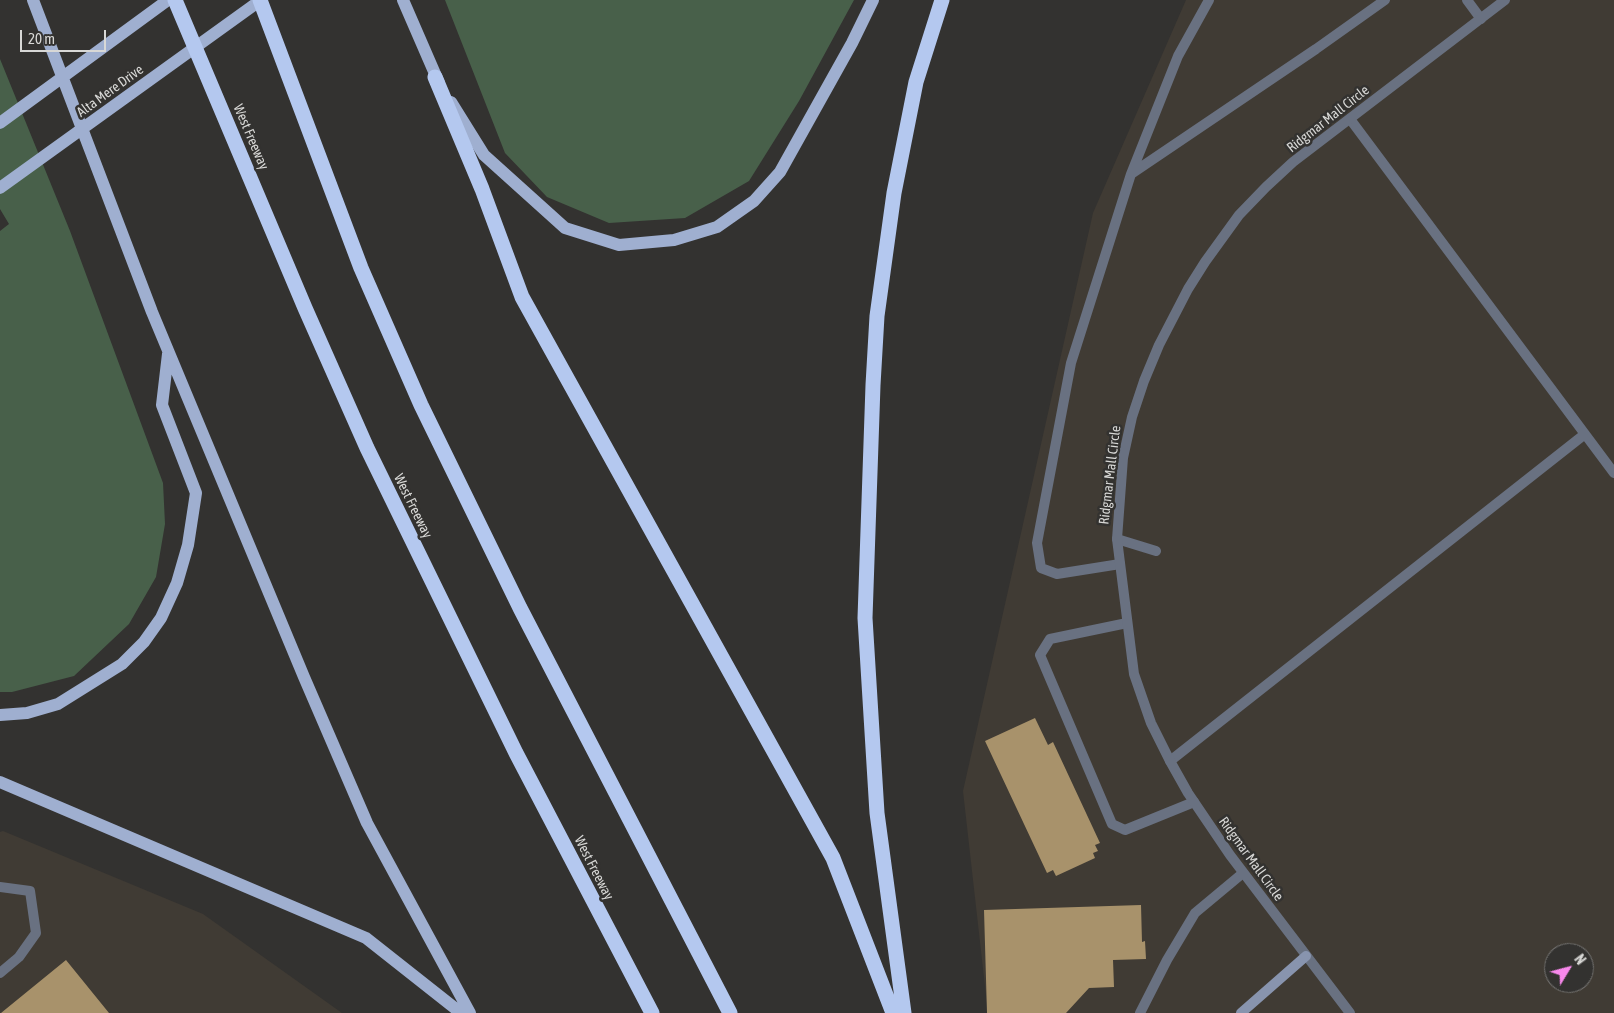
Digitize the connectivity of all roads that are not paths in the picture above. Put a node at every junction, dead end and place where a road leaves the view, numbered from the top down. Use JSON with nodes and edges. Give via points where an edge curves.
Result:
{"nodes":[{"id":1,"x":33,"y":0,"type":"edge"},
{"id":2,"x":168,"y":0,"type":"edge"},
{"id":3,"x":175,"y":0,"type":"edge"},
{"id":4,"x":261,"y":0,"type":"edge"},
{"id":5,"x":403,"y":0,"type":"edge"},
{"id":6,"x":873,"y":0,"type":"edge"},
{"id":7,"x":942,"y":0,"type":"edge"},
{"id":8,"x":1209,"y":0,"type":"edge"},
{"id":9,"x":1385,"y":0,"type":"edge"},
{"id":10,"x":1467,"y":0,"type":"edge"},
{"id":11,"x":1505,"y":0,"type":"edge"},
{"id":12,"x":1481,"y":18,"type":"junction"},
{"id":13,"x":435,"y":77,"type":"junction"},
{"id":14,"x":1350,"y":119,"type":"junction"},
{"id":15,"x":0,"y":123,"type":"edge"},
{"id":16,"x":1131,"y":174,"type":"junction"},
{"id":17,"x":0,"y":188,"type":"edge"},
{"id":18,"x":168,"y":352,"type":"junction"},
{"id":19,"x":1586,"y":434,"type":"junction"},
{"id":20,"x":1614,"y":473,"type":"edge"},
{"id":21,"x":1117,"y":539,"type":"junction"},
{"id":22,"x":1156,"y":551,"type":"dead end"},
{"id":23,"x":1120,"y":564,"type":"junction"},
{"id":24,"x":1127,"y":623,"type":"junction"},
{"id":25,"x":0,"y":716,"type":"edge"},
{"id":26,"x":1170,"y":761,"type":"junction"},
{"id":27,"x":0,"y":782,"type":"edge"},
{"id":28,"x":1194,"y":802,"type":"junction"},
{"id":29,"x":1244,"y":873,"type":"junction"},
{"id":30,"x":0,"y":886,"type":"edge"},
{"id":31,"x":1306,"y":956,"type":"junction"},
{"id":32,"x":0,"y":973,"type":"edge"},
{"id":33,"x":461,"y":1013,"type":"edge"},
{"id":34,"x":470,"y":1013,"type":"edge"},
{"id":35,"x":652,"y":1013,"type":"edge"},
{"id":36,"x":730,"y":1013,"type":"edge"},
{"id":37,"x":892,"y":1013,"type":"edge"},
{"id":38,"x":904,"y":1013,"type":"edge"},
{"id":39,"x":1140,"y":1013,"type":"edge"},
{"id":40,"x":1241,"y":1013,"type":"edge"},
{"id":41,"x":1350,"y":1013,"type":"edge"}],
"edges":[{"from":1,"to":18,"type":"main road"},
{"from":2,"to":15,"type":"main road"},
{"from":3,"to":35,"type":"highway","name":"West Freeway","via":[[367,448],[516,753]]},
{"from":4,"to":17,"type":"main road","name":"Alta Mere Drive"},
{"from":4,"to":36,"type":"highway","via":[[361,268],[421,406],[520,608]]},
{"from":5,"to":13,"type":"main road"},
{"from":6,"to":13,"type":"main road","via":[[780,172],[754,201],[717,227],[674,240],[619,245],[565,228],[484,155]]},
{"from":7,"to":38,"type":"highway","via":[[916,82],[894,193],[877,316],[873,394],[865,618],[877,813]]},
{"from":8,"to":16,"type":"street","via":[[1178,56]]},
{"from":9,"to":16,"type":"street"},
{"from":10,"to":12,"type":"street"},
{"from":11,"to":12,"type":"street","name":"Ridgmar Mall Circle"},
{"from":12,"to":14,"type":"street","name":"Ridgmar Mall Circle"},
{"from":13,"to":37,"type":"highway","via":[[482,189],[522,297],[833,858]]},
{"from":14,"to":19,"type":"street"},
{"from":14,"to":21,"type":"street","name":"Ridgmar Mall Circle","via":[[1288,167],[1253,200],[1188,289],[1155,354],[1132,417],[1123,458]]},
{"from":16,"to":23,"type":"street","via":[[1071,363],[1037,543],[1041,568],[1057,574]]},
{"from":18,"to":25,"type":"main road","via":[[162,405],[196,493],[188,545],[177,583],[161,618],[144,642],[122,664],[58,704],[27,713]]},
{"from":18,"to":34,"type":"main road","via":[[367,823]]},
{"from":19,"to":20,"type":"street"},
{"from":19,"to":26,"type":"street"},
{"from":21,"to":22,"type":"street"},
{"from":21,"to":23,"type":"street","name":"Ridgmar Mall Circle"},
{"from":23,"to":24,"type":"street","name":"Ridgmar Mall Circle"},
{"from":24,"to":26,"type":"street","name":"Ridgmar Mall Circle","via":[[1134,674]]},
{"from":24,"to":28,"type":"street","via":[[1050,639],[1040,655],[1112,824],[1125,830]]},
{"from":26,"to":28,"type":"street","name":"Ridgmar Mall Circle"},
{"from":27,"to":33,"type":"main road","via":[[366,938]]},
{"from":28,"to":29,"type":"street","name":"Ridgmar Mall Circle"},
{"from":29,"to":31,"type":"street","name":"Ridgmar Mall Circle"},
{"from":29,"to":39,"type":"street","via":[[1195,914]]},
{"from":30,"to":32,"type":"street","via":[[30,891],[36,932],[19,957]]},
{"from":31,"to":40,"type":"street"},
{"from":31,"to":41,"type":"street","name":"Ridgmar Mall Circle"}]}
